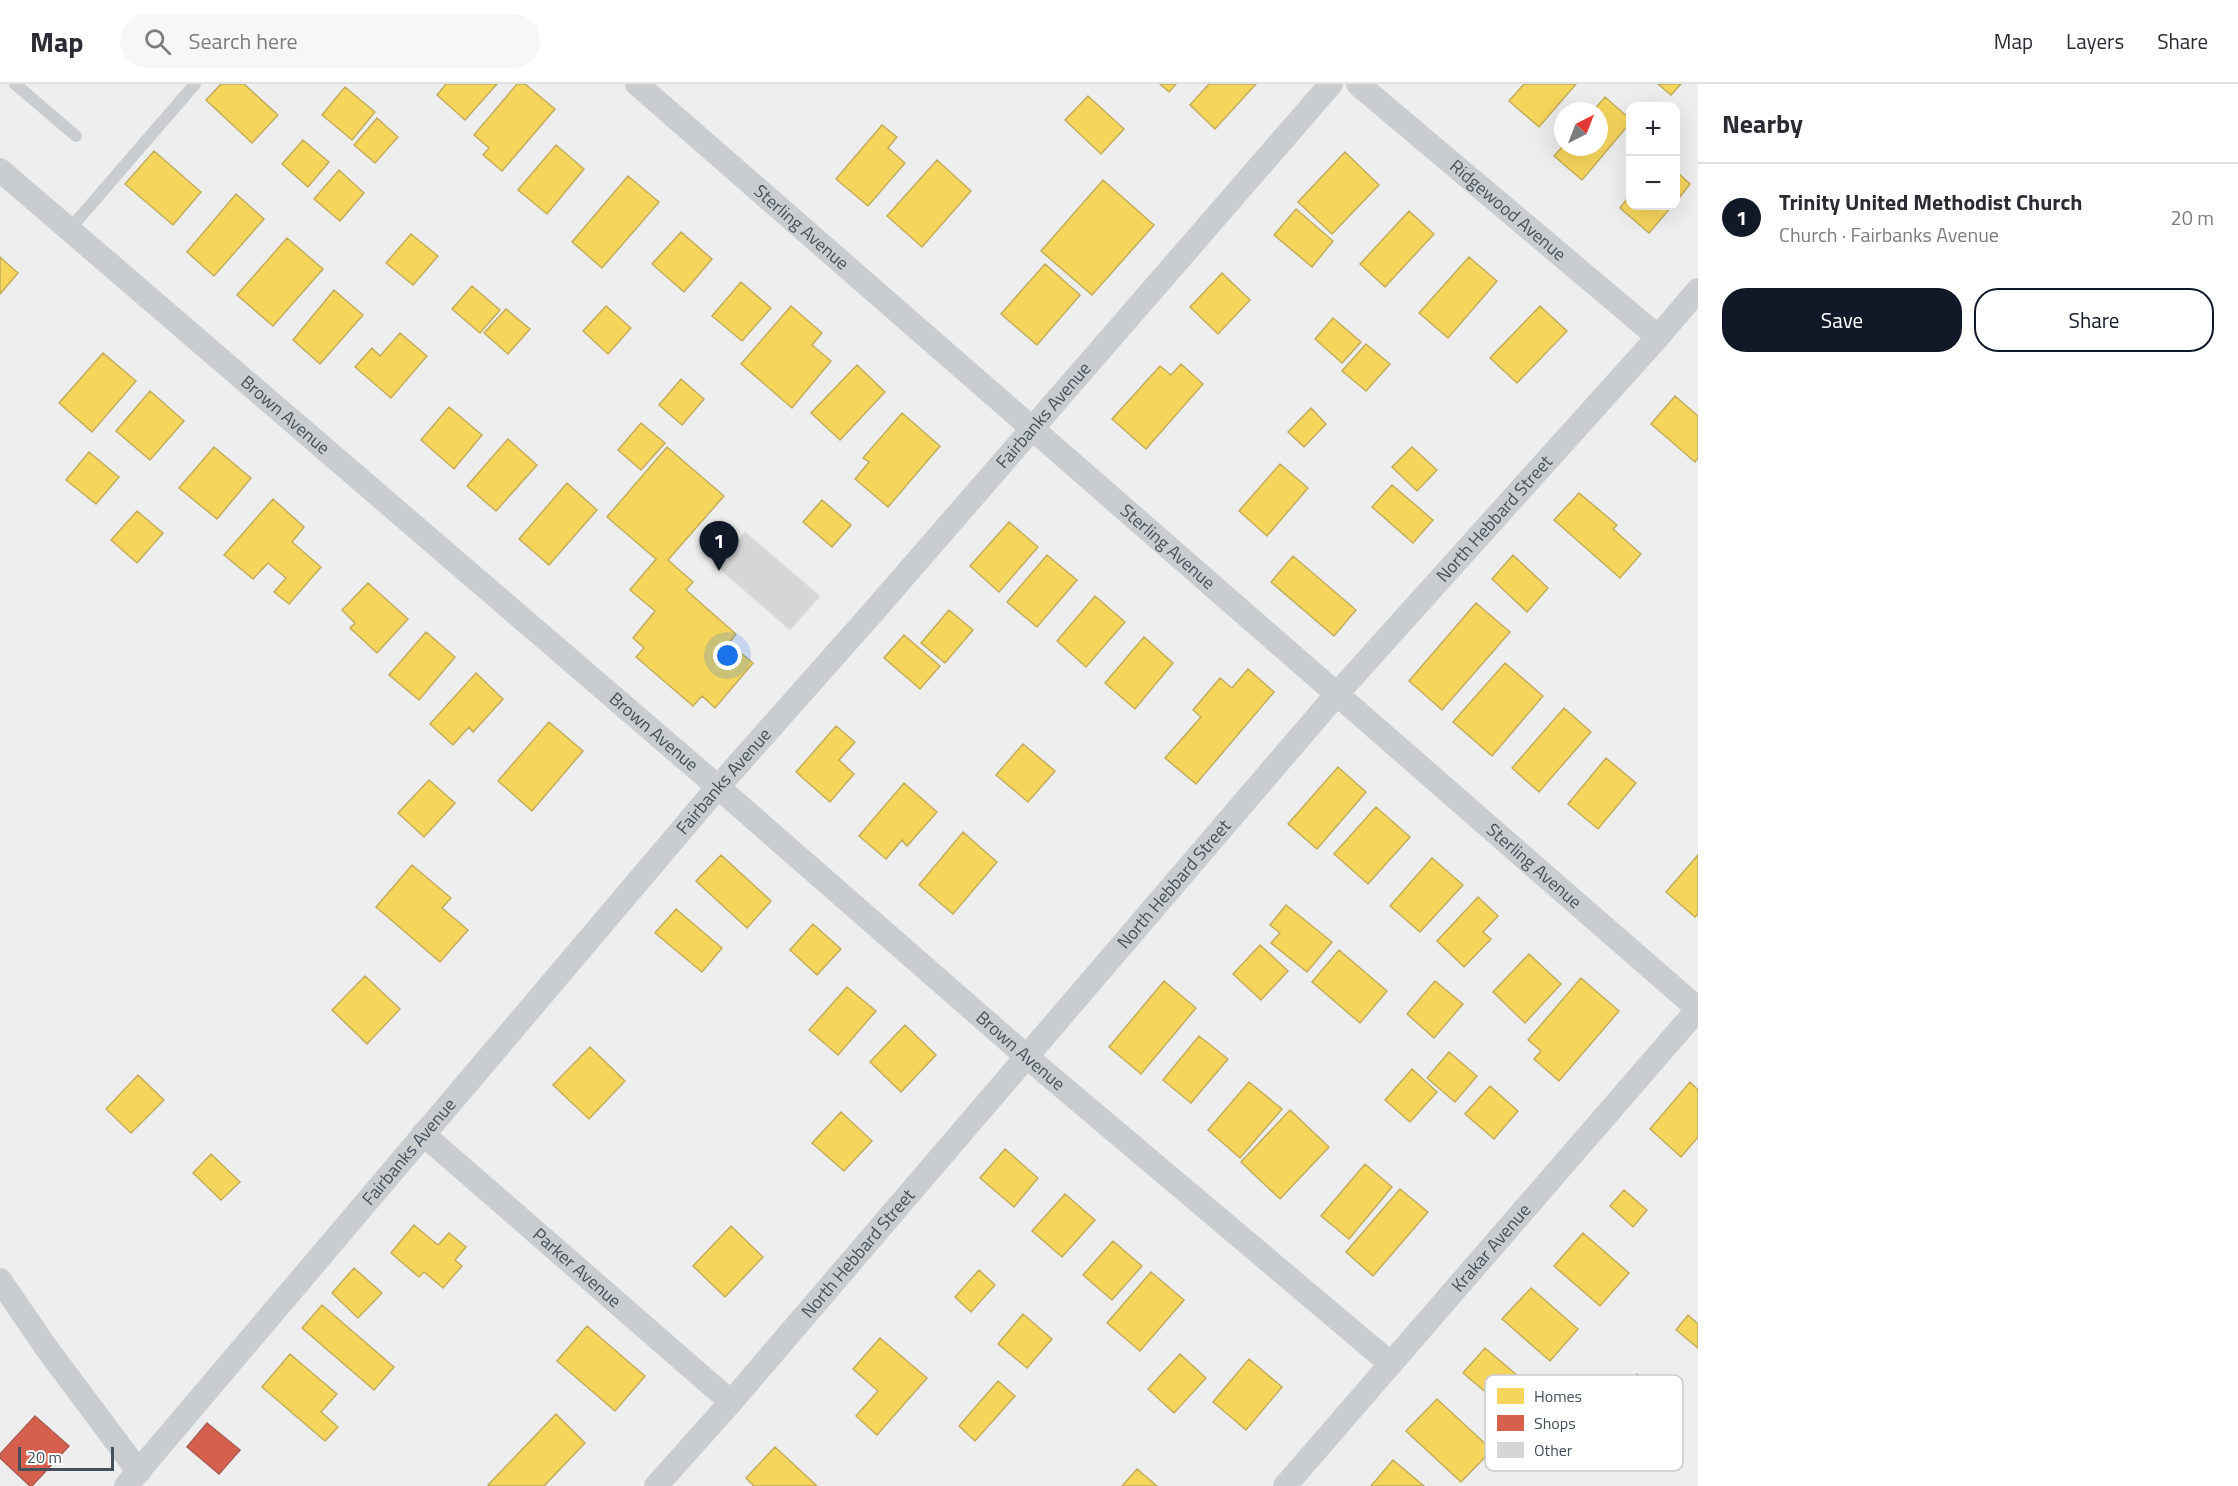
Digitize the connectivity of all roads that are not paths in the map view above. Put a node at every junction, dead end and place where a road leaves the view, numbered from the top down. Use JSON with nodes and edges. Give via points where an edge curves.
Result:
{"nodes":[{"id":1,"x":15,"y":84,"type":"edge"},
{"id":2,"x":195,"y":84,"type":"edge"},
{"id":3,"x":637,"y":84,"type":"edge"},
{"id":4,"x":1331,"y":84,"type":"edge"},
{"id":5,"x":1358,"y":84,"type":"edge"},
{"id":6,"x":76,"y":136,"type":"dead end"},
{"id":7,"x":0,"y":170,"type":"edge"},
{"id":8,"x":69,"y":230,"type":"junction"},
{"id":9,"x":1698,"y":290,"type":"edge"},
{"id":10,"x":1658,"y":338,"type":"junction"},
{"id":11,"x":1033,"y":428,"type":"junction"},
{"id":12,"x":1336,"y":695,"type":"junction"},
{"id":13,"x":718,"y":787,"type":"junction"},
{"id":14,"x":1698,"y":1009,"type":"edge"},
{"id":15,"x":1028,"y":1057,"type":"junction"},
{"id":16,"x":423,"y":1134,"type":"junction"},
{"id":17,"x":0,"y":1280,"type":"edge"},
{"id":18,"x":1391,"y":1364,"type":"junction"},
{"id":19,"x":731,"y":1402,"type":"junction"},
{"id":20,"x":133,"y":1479,"type":"edge"},
{"id":21,"x":656,"y":1486,"type":"edge"},
{"id":22,"x":1285,"y":1486,"type":"edge"}],
"edges":[{"from":1,"to":6,"type":"lane"},
{"from":2,"to":8,"type":"lane"},
{"from":3,"to":11,"type":"street","name":"Sterling Avenue"},
{"from":4,"to":11,"type":"street","name":"Fairbanks Avenue"},
{"from":5,"to":10,"type":"street","name":"Ridgewood Avenue"},
{"from":7,"to":8,"type":"street","name":"Brown Avenue"},
{"from":8,"to":13,"type":"street","name":"Brown Avenue"},
{"from":9,"to":10,"type":"street","name":"North Hebbard Street"},
{"from":10,"to":12,"type":"street","name":"North Hebbard Street"},
{"from":11,"to":12,"type":"street","name":"Sterling Avenue"},
{"from":11,"to":13,"type":"street","name":"Fairbanks Avenue"},
{"from":12,"to":14,"type":"street","name":"Sterling Avenue"},
{"from":12,"to":15,"type":"street","name":"North Hebbard Street"},
{"from":13,"to":15,"type":"street","name":"Brown Avenue"},
{"from":13,"to":16,"type":"street","name":"Fairbanks Avenue"},
{"from":14,"to":18,"type":"street","name":"Krakar Avenue"},
{"from":15,"to":18,"type":"street","name":"Brown Avenue"},
{"from":15,"to":19,"type":"street","name":"North Hebbard Street"},
{"from":16,"to":19,"type":"street","name":"Parker Avenue"},
{"from":16,"to":20,"type":"street","name":"Fairbanks Avenue"},
{"from":17,"to":20,"type":"street"},
{"from":18,"to":22,"type":"street","name":"Krakar Avenue"},
{"from":19,"to":21,"type":"street","name":"North Hebbard Street"}]}
